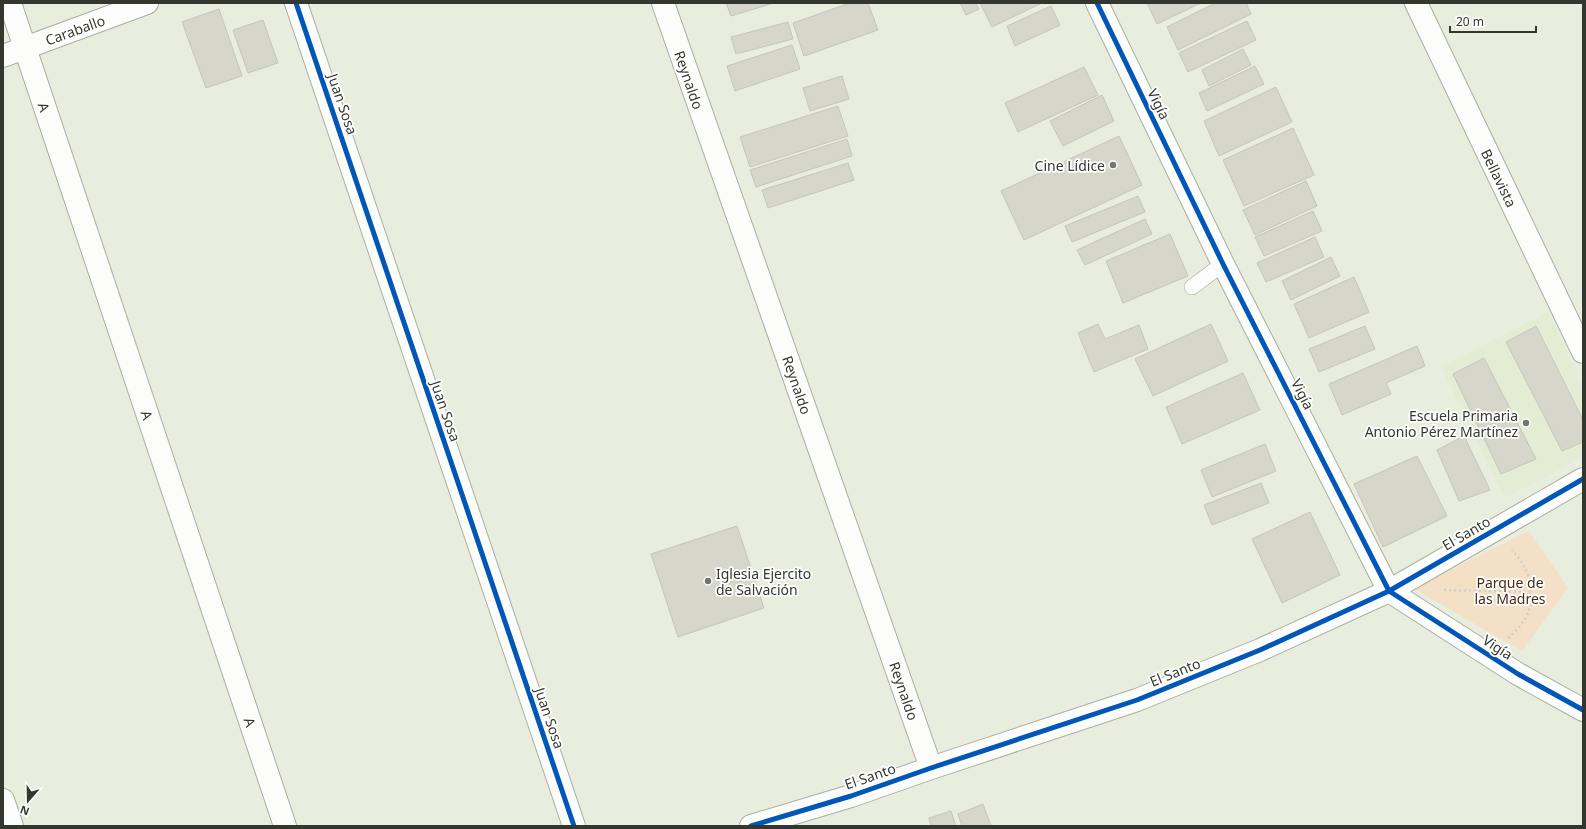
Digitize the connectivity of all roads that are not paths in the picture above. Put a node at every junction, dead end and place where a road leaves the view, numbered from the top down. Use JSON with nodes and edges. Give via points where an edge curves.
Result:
{"nodes":[{"id":1,"x":10,"y":3,"type":"edge"},
{"id":2,"x":147,"y":3,"type":"edge"},
{"id":3,"x":296,"y":3,"type":"edge"},
{"id":4,"x":663,"y":3,"type":"edge"},
{"id":5,"x":1097,"y":3,"type":"edge"},
{"id":6,"x":1416,"y":3,"type":"edge"},
{"id":7,"x":25,"y":48,"type":"junction"},
{"id":8,"x":3,"y":56,"type":"edge"},
{"id":9,"x":1223,"y":264,"type":"junction"},
{"id":10,"x":1192,"y":287,"type":"dead end"},
{"id":11,"x":1583,"y":352,"type":"edge"},
{"id":12,"x":1583,"y":479,"type":"edge"},
{"id":13,"x":1389,"y":591,"type":"junction"},
{"id":14,"x":1583,"y":710,"type":"edge"},
{"id":15,"x":931,"y":768,"type":"junction"},
{"id":16,"x":3,"y":800,"type":"edge"},
{"id":17,"x":12,"y":826,"type":"edge"},
{"id":18,"x":284,"y":826,"type":"edge"},
{"id":19,"x":574,"y":826,"type":"edge"},
{"id":20,"x":751,"y":826,"type":"edge"}],
"edges":[{"from":1,"to":7,"type":"street","name":"A"},
{"from":2,"to":7,"type":"street","name":"Caraballo"},
{"from":3,"to":19,"type":"street","name":"Juan Sosa"},
{"from":4,"to":15,"type":"street","name":"Reynaldo"},
{"from":5,"to":9,"type":"street","name":"Vigía"},
{"from":6,"to":11,"type":"street","name":"Bellavista"},
{"from":7,"to":8,"type":"street","name":"Caraballo"},
{"from":7,"to":18,"type":"street","name":"A"},
{"from":9,"to":10,"type":"lane"},
{"from":9,"to":13,"type":"street","name":"Vigía"},
{"from":12,"to":13,"type":"street","name":"El Santo"},
{"from":13,"to":14,"type":"street","name":"Vigía","via":[[1518,674]]},
{"from":13,"to":15,"type":"street","name":"El Santo","via":[[1260,650],[1137,700]]},
{"from":15,"to":20,"type":"street","name":"El Santo","via":[[851,796]]},
{"from":16,"to":17,"type":"street"}]}
